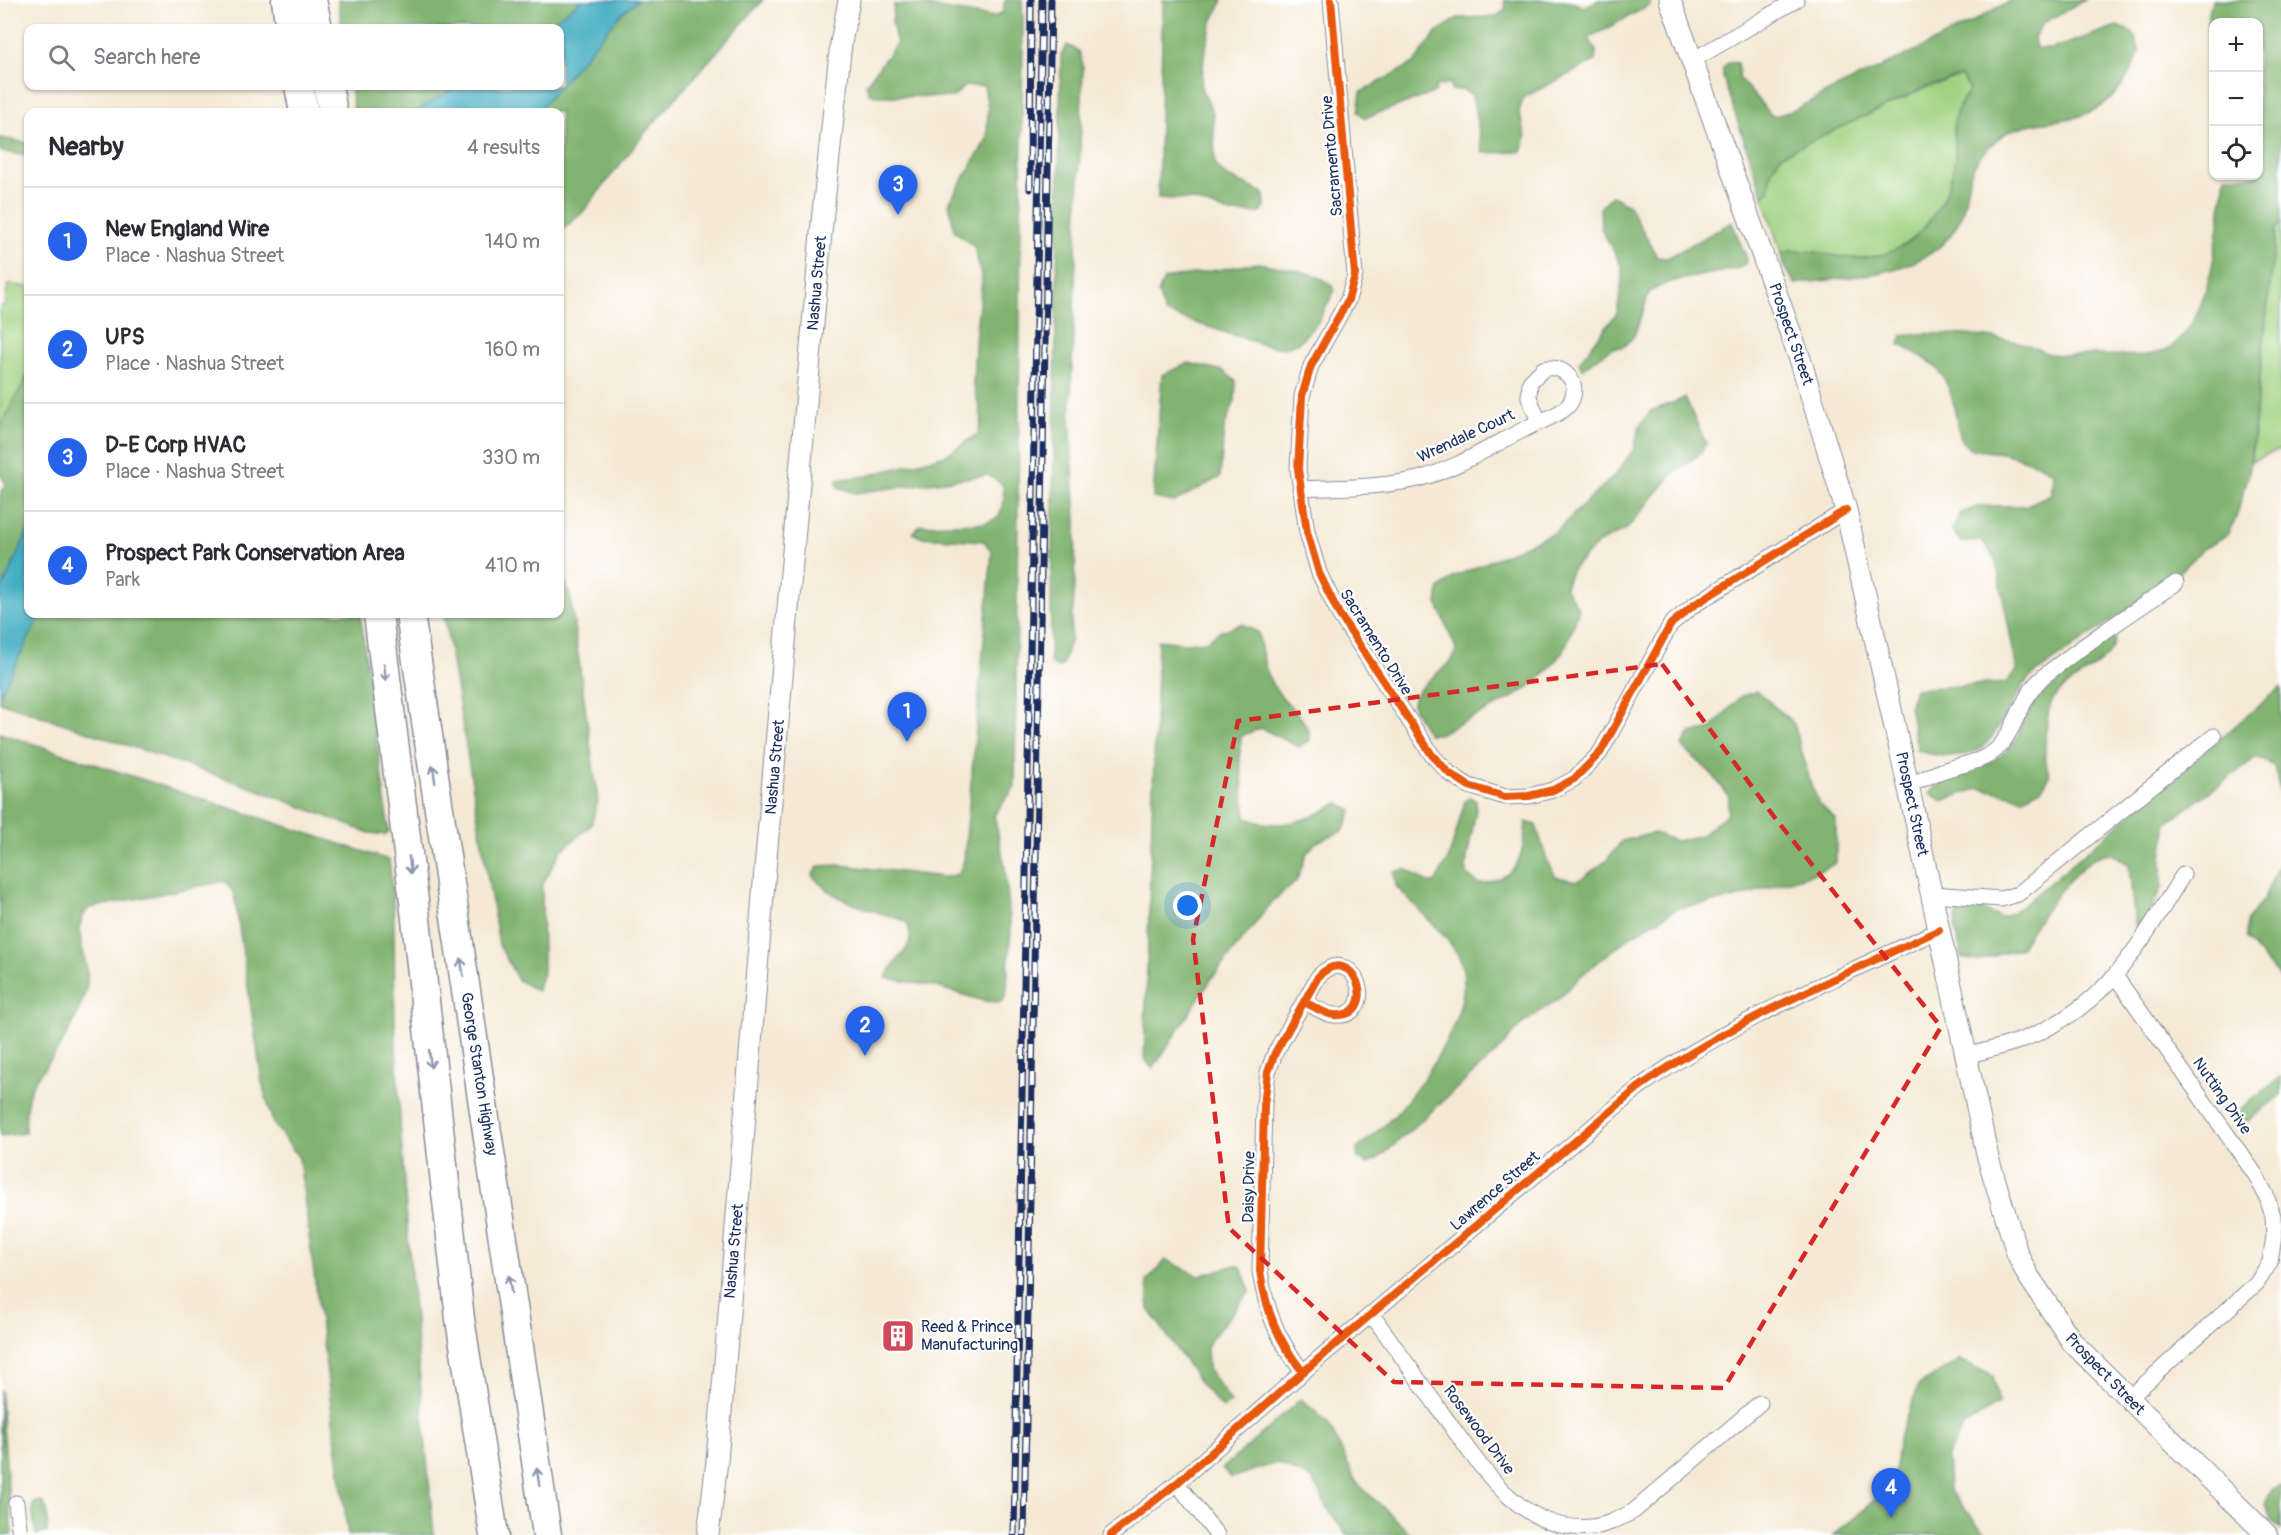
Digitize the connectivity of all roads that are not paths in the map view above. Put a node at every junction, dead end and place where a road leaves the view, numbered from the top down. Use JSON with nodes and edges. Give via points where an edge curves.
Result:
{"nodes":[{"id":1,"x":286,"y":0,"type":"edge"},
{"id":2,"x":312,"y":0,"type":"edge"},
{"id":3,"x":849,"y":0,"type":"edge"},
{"id":4,"x":1331,"y":0,"type":"edge"},
{"id":5,"x":1671,"y":0,"type":"edge"},
{"id":6,"x":1796,"y":0,"type":"edge"},
{"id":7,"x":289,"y":24,"type":"edge"},
{"id":8,"x":317,"y":24,"type":"edge"},
{"id":9,"x":1693,"y":60,"type":"junction"},
{"id":10,"x":300,"y":90,"type":"edge"},
{"id":11,"x":329,"y":90,"type":"edge"},
{"id":12,"x":303,"y":108,"type":"edge"},
{"id":13,"x":332,"y":108,"type":"edge"},
{"id":14,"x":1539,"y":422,"type":"dead end"},
{"id":15,"x":1300,"y":489,"type":"junction"},
{"id":16,"x":1846,"y":510,"type":"junction"},
{"id":17,"x":2176,"y":584,"type":"dead end"},
{"id":18,"x":379,"y":618,"type":"edge"},
{"id":19,"x":411,"y":618,"type":"edge"},
{"id":20,"x":2214,"y":736,"type":"dead end"},
{"id":21,"x":1908,"y":785,"type":"junction"},
{"id":22,"x":2183,"y":875,"type":"dead end"},
{"id":23,"x":1932,"y":894,"type":"junction"},
{"id":24,"x":1939,"y":930,"type":"junction"},
{"id":25,"x":2116,"y":977,"type":"junction"},
{"id":26,"x":1304,"y":1002,"type":"dead end"},
{"id":27,"x":1966,"y":1056,"type":"junction"},
{"id":28,"x":1372,"y":1315,"type":"junction"},
{"id":29,"x":465,"y":1358,"type":"junction"},
{"id":30,"x":1303,"y":1372,"type":"junction"},
{"id":31,"x":2128,"y":1399,"type":"junction"},
{"id":32,"x":1760,"y":1403,"type":"dead end"},
{"id":33,"x":1177,"y":1483,"type":"junction"},
{"id":34,"x":16,"y":1503,"type":"dead end"},
{"id":35,"x":20,"y":1535,"type":"edge"},
{"id":36,"x":480,"y":1535,"type":"edge"},
{"id":37,"x":494,"y":1535,"type":"edge"},
{"id":38,"x":547,"y":1535,"type":"edge"},
{"id":39,"x":708,"y":1535,"type":"edge"},
{"id":40,"x":1111,"y":1535,"type":"edge"},
{"id":41,"x":1218,"y":1535,"type":"edge"},
{"id":42,"x":2267,"y":1535,"type":"edge"}],
"edges":[{"from":1,"to":7,"type":"highway"},
{"from":2,"to":8,"type":"highway"},
{"from":3,"to":39,"type":"main road","name":"Nashua Street","via":[[822,222]]},
{"from":4,"to":15,"type":"street","name":"Sacramento Drive","via":[[1355,275],[1348,300],[1311,366],[1302,396],[1297,449]]},
{"from":5,"to":9,"type":"main road","name":"Prospect Street"},
{"from":6,"to":9,"type":"street"},
{"from":9,"to":16,"type":"main road","name":"Prospect Street","via":[[1796,348]]},
{"from":10,"to":12,"type":"highway"},
{"from":11,"to":13,"type":"highway"},
{"from":14,"to":15,"type":"street","name":"Wrendale Court","via":[[1416,479]]},
{"from":15,"to":16,"type":"street","name":"Sacramento Drive","via":[[1313,554],[1328,592],[1432,755],[1469,786],[1492,795],[1517,797],[1541,794],[1564,785],[1592,762],[1661,639],[1683,613]]},
{"from":16,"to":21,"type":"main road","name":"Prospect Street"},
{"from":17,"to":21,"type":"street","via":[[2109,627],[2043,677],[2026,696],[2003,742],[1993,753]]},
{"from":18,"to":29,"type":"highway","one_way":true},
{"from":38,"to":19,"type":"highway","name":"George Stanton Highway","one_way":true},
{"from":20,"to":23,"type":"street","via":[[2018,894],[2001,899]]},
{"from":21,"to":23,"type":"main road","name":"Prospect Street"},
{"from":22,"to":25,"type":"street"},
{"from":23,"to":24,"type":"main road","name":"Prospect Street"},
{"from":24,"to":27,"type":"main road","name":"Prospect Street"},
{"from":24,"to":28,"type":"street","name":"Lawrence Street","via":[[1781,1004],[1676,1061],[1537,1172]]},
{"from":25,"to":27,"type":"street","via":[[2081,1008],[2056,1023],[2019,1041]]},
{"from":25,"to":31,"type":"street","name":"Nutting Drive","via":[[2255,1174],[2273,1216],[2274,1236],[2270,1262],[2257,1283]]},
{"from":26,"to":30,"type":"street","name":"Daisy Drive","via":[[1275,1053],[1265,1089],[1260,1271],[1272,1326]]},
{"from":27,"to":31,"type":"main road","name":"Prospect Street","via":[[1991,1167],[2022,1263],[2073,1343]]},
{"from":28,"to":30,"type":"street","name":"Lawrence Street"},
{"from":28,"to":32,"type":"street","name":"Rosewood Drive","via":[[1486,1474],[1524,1508],[1574,1527],[1602,1525],[1634,1511]]},
{"from":29,"to":36,"type":"highway"},
{"from":29,"to":37,"type":"highway"},
{"from":30,"to":33,"type":"street","name":"Lawrence Street"},
{"from":31,"to":42,"type":"main road","name":"Prospect Street"},
{"from":33,"to":40,"type":"street","name":"Lawrence Street"},
{"from":33,"to":41,"type":"street"},
{"from":34,"to":35,"type":"street"}]}
